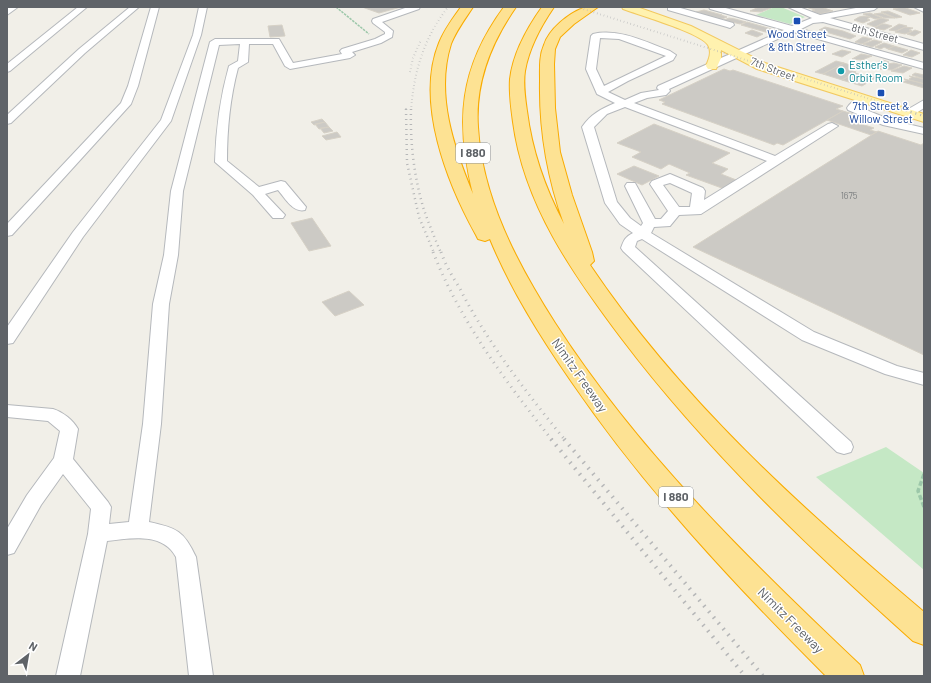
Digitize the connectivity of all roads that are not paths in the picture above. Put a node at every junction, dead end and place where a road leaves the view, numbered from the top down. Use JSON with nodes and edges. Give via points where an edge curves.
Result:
{"nodes":[{"id":1,"x":14,"y":7,"type":"edge"},
{"id":2,"x":83,"y":7,"type":"edge"},
{"id":3,"x":135,"y":7,"type":"edge"},
{"id":4,"x":155,"y":7,"type":"edge"},
{"id":5,"x":203,"y":7,"type":"edge"},
{"id":6,"x":416,"y":7,"type":"edge"},
{"id":7,"x":467,"y":7,"type":"edge"},
{"id":8,"x":510,"y":7,"type":"edge"},
{"id":9,"x":548,"y":7,"type":"edge"},
{"id":10,"x":592,"y":7,"type":"edge"},
{"id":11,"x":626,"y":7,"type":"edge"},
{"id":12,"x":650,"y":7,"type":"edge"},
{"id":13,"x":700,"y":7,"type":"edge"},
{"id":14,"x":714,"y":7,"type":"edge"},
{"id":15,"x":792,"y":7,"type":"edge"},
{"id":16,"x":874,"y":7,"type":"edge"},
{"id":17,"x":918,"y":7,"type":"edge"},
{"id":18,"x":671,"y":8,"type":"dead end"},
{"id":19,"x":924,"y":9,"type":"edge"},
{"id":20,"x":7,"y":12,"type":"edge"},
{"id":21,"x":686,"y":13,"type":"junction"},
{"id":22,"x":821,"y":18,"type":"junction"},
{"id":23,"x":730,"y":25,"type":"dead end"},
{"id":24,"x":793,"y":29,"type":"junction"},
{"id":25,"x":710,"y":40,"type":"junction"},
{"id":26,"x":245,"y":41,"type":"junction"},
{"id":27,"x":924,"y":47,"type":"edge"},
{"id":28,"x":743,"y":52,"type":"junction"},
{"id":29,"x":712,"y":66,"type":"junction"},
{"id":30,"x":924,"y":66,"type":"edge"},
{"id":31,"x":7,"y":69,"type":"edge"},
{"id":32,"x":704,"y":79,"type":"dead end"},
{"id":33,"x":683,"y":80,"type":"junction"},
{"id":34,"x":601,"y":92,"type":"junction"},
{"id":35,"x":863,"y":99,"type":"junction"},
{"id":36,"x":635,"y":100,"type":"junction"},
{"id":37,"x":919,"y":111,"type":"edge"},
{"id":38,"x":7,"y":121,"type":"edge"},
{"id":39,"x":832,"y":126,"type":"dead end"},
{"id":40,"x":924,"y":131,"type":"edge"},
{"id":41,"x":781,"y":158,"type":"junction"},
{"id":42,"x":656,"y":184,"type":"junction"},
{"id":43,"x":257,"y":192,"type":"junction"},
{"id":44,"x":300,"y":207,"type":"dead end"},
{"id":45,"x":675,"y":211,"type":"junction"},
{"id":46,"x":696,"y":211,"type":"junction"},
{"id":47,"x":278,"y":216,"type":"dead end"},
{"id":48,"x":646,"y":229,"type":"junction"},
{"id":49,"x":7,"y":232,"type":"edge"},
{"id":50,"x":585,"y":276,"type":"junction"},
{"id":51,"x":528,"y":297,"type":"junction"},
{"id":52,"x":7,"y":339,"type":"edge"},
{"id":53,"x":924,"y":379,"type":"edge"},
{"id":54,"x":7,"y":411,"type":"edge"},
{"id":55,"x":844,"y":447,"type":"dead end"},
{"id":56,"x":63,"y":460,"type":"junction"},
{"id":57,"x":138,"y":530,"type":"junction"},
{"id":58,"x":98,"y":534,"type":"junction"},
{"id":59,"x":7,"y":547,"type":"edge"},
{"id":60,"x":924,"y":631,"type":"edge"},
{"id":61,"x":68,"y":676,"type":"edge"},
{"id":62,"x":201,"y":676,"type":"edge"},
{"id":63,"x":848,"y":676,"type":"edge"}],
"edges":[{"from":1,"to":20,"type":"street"},
{"from":2,"to":31,"type":"street"},
{"from":3,"to":38,"type":"street","via":[[82,51]]},
{"from":4,"to":49,"type":"street","via":[[126,104]]},
{"from":5,"to":52,"type":"street","via":[[166,121],[78,235]]},
{"from":6,"to":26,"type":"street","via":[[376,21],[389,32],[389,35],[345,50],[350,55],[290,66],[276,41]]},
{"from":7,"to":51,"type":"highway","via":[[449,33],[440,59],[436,91],[439,114],[450,154],[470,207],[493,248]]},
{"from":8,"to":51,"type":"highway","name":"Nimitz Freeway","number":"I 880","via":[[491,35],[477,69],[471,97],[470,129],[474,160],[487,208],[504,250]]},
{"from":9,"to":50,"type":"highway","via":[[528,40],[520,67],[516,90],[520,124],[538,189],[561,237]]},
{"from":10,"to":50,"type":"highway","via":[[566,24],[552,40],[548,53],[546,98],[554,159],[563,196],[582,246]]},
{"from":11,"to":25,"type":"main road","name":"7th Street","via":[[676,24]]},
{"from":12,"to":28,"type":"main road","name":"7th Street","via":[[698,26]]},
{"from":13,"to":21,"type":"street"},
{"from":14,"to":24,"type":"street"},
{"from":15,"to":22,"type":"street","name":"8th Street"},
{"from":16,"to":22,"type":"street"},
{"from":17,"to":19,"type":"street"},
{"from":18,"to":21,"type":"street"},
{"from":21,"to":23,"type":"street"},
{"from":22,"to":24,"type":"street"},
{"from":22,"to":27,"type":"street","name":"8th Street"},
{"from":24,"to":28,"type":"street"},
{"from":24,"to":30,"type":"street"},
{"from":25,"to":28,"type":"main road","name":"7th Street"},
{"from":25,"to":29,"type":"main road","via":[[717,51]]},
{"from":26,"to":43,"type":"street","via":[[243,62],[234,66],[227,93],[221,131],[221,162]]},
{"from":26,"to":57,"type":"street","via":[[216,42],[182,168],[177,191],[171,255],[161,304],[152,424]]},
{"from":28,"to":29,"type":"street"},
{"from":28,"to":35,"type":"main road","name":"7th Street","via":[[761,66]]},
{"from":28,"to":37,"type":"main road","name":"7th Street"},
{"from":29,"to":33,"type":"street"},
{"from":32,"to":33,"type":"street"},
{"from":33,"to":36,"type":"street","via":[[662,88],[665,91],[662,93]]},
{"from":34,"to":34,"type":"street","via":[[670,58],[671,55],[610,35],[599,34],[596,36],[591,69]]},
{"from":34,"to":36,"type":"street","via":[[611,98]]},
{"from":35,"to":37,"type":"main road","name":"7th Street"},
{"from":35,"to":40,"type":"street","via":[[852,108],[910,129]]},
{"from":36,"to":41,"type":"street"},
{"from":36,"to":48,"type":"street","via":[[596,116],[588,127],[611,203],[625,221]]},
{"from":39,"to":41,"type":"street"},
{"from":41,"to":46,"type":"street"},
{"from":42,"to":45,"type":"street"},
{"from":42,"to":46,"type":"street","via":[[670,178],[699,191]]},
{"from":42,"to":48,"type":"street","via":[[646,187],[631,186]]},
{"from":43,"to":44,"type":"street","via":[[280,185]]},
{"from":43,"to":47,"type":"street"},
{"from":45,"to":46,"type":"street"},
{"from":45,"to":48,"type":"street","via":[[665,223]]},
{"from":48,"to":53,"type":"street","via":[[808,336],[891,370]]},
{"from":48,"to":55,"type":"street","via":[[631,240],[628,248]]},
{"from":50,"to":60,"type":"highway","via":[[651,364],[722,444],[791,512]]},
{"from":51,"to":63,"type":"highway","name":"Nimitz Freeway","number":"I 880","via":[[592,393],[647,464],[744,572]]},
{"from":54,"to":56,"type":"street","via":[[53,415],[69,429]]},
{"from":56,"to":58,"type":"street","via":[[101,507]]},
{"from":56,"to":59,"type":"street","via":[[34,500]]},
{"from":57,"to":58,"type":"street"},
{"from":57,"to":62,"type":"street","via":[[160,532],[182,546],[186,557]]},
{"from":58,"to":61,"type":"street"}]}
